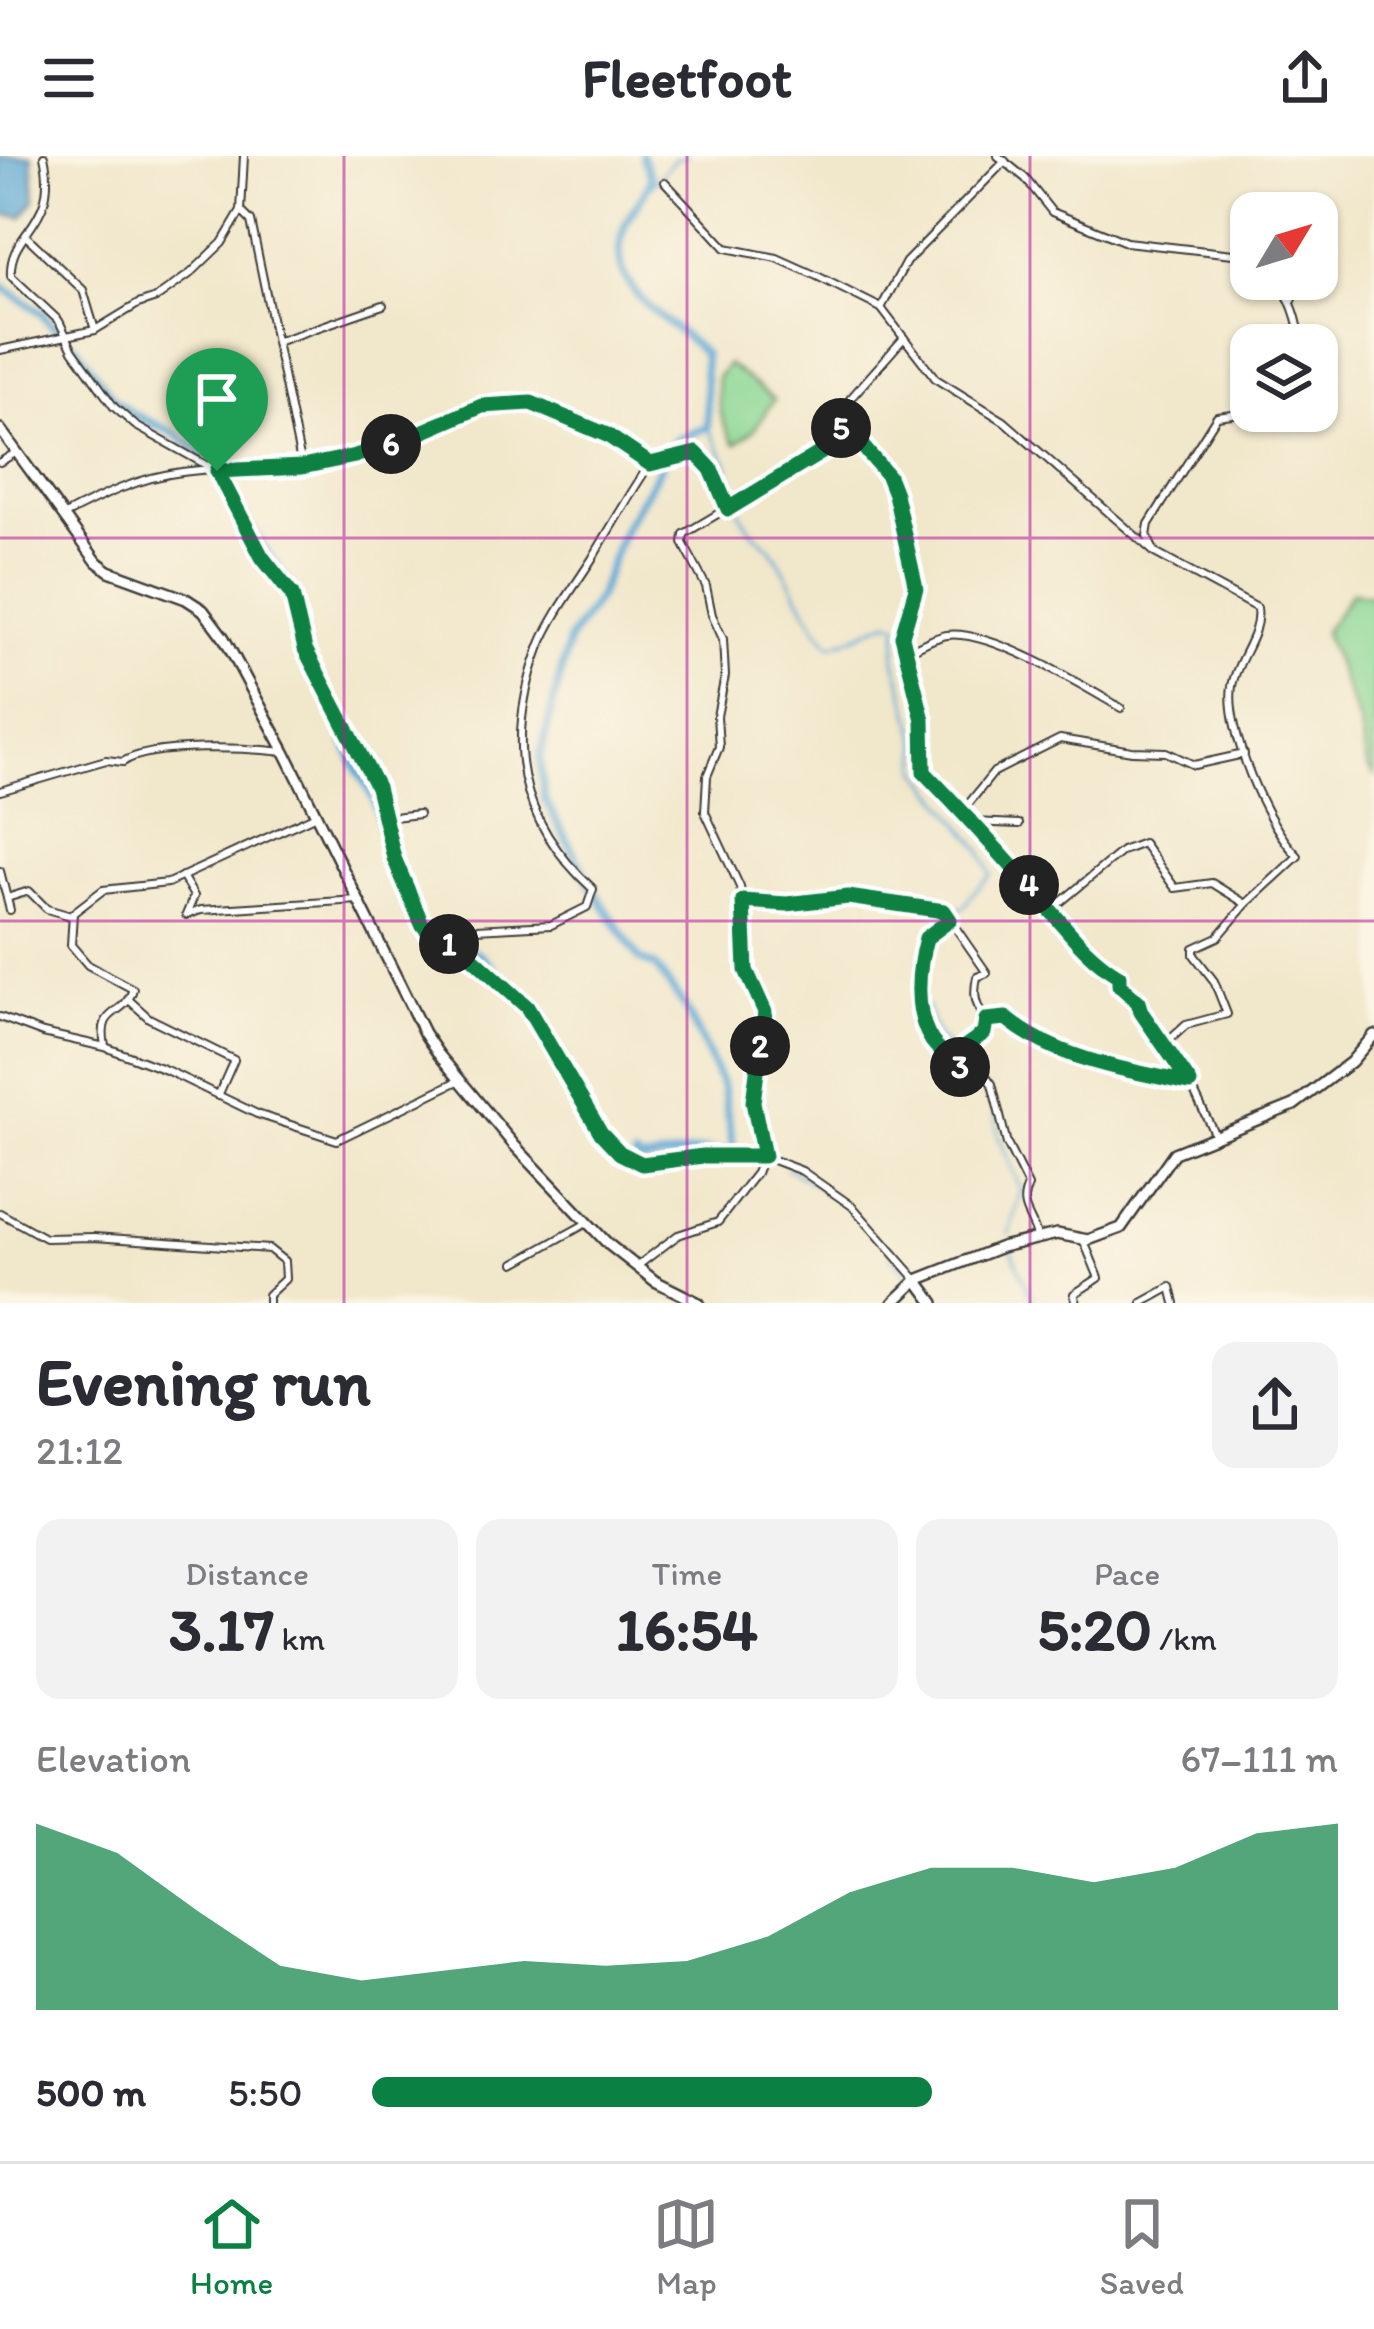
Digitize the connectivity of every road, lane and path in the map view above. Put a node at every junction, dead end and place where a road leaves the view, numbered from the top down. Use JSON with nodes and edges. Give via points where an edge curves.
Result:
{"nodes":[{"id":1,"x":44,"y":156,"type":"edge"},
{"id":2,"x":244,"y":156,"type":"edge"},
{"id":3,"x":1002,"y":158,"type":"edge"},
{"id":4,"x":665,"y":182,"type":"dead end"},
{"id":5,"x":241,"y":211,"type":"junction"},
{"id":6,"x":26,"y":236,"type":"junction"},
{"id":7,"x":1230,"y":254,"type":"edge"},
{"id":8,"x":1289,"y":300,"type":"edge"},
{"id":9,"x":1292,"y":300,"type":"edge"},
{"id":10,"x":383,"y":305,"type":"dead end"},
{"id":11,"x":1291,"y":305,"type":"junction"},
{"id":12,"x":881,"y":308,"type":"junction"},
{"id":13,"x":1298,"y":324,"type":"edge"},
{"id":14,"x":94,"y":330,"type":"junction"},
{"id":15,"x":66,"y":335,"type":"junction"},
{"id":16,"x":904,"y":338,"type":"junction"},
{"id":17,"x":276,"y":342,"type":"junction"},
{"id":18,"x":0,"y":350,"type":"edge"},
{"id":19,"x":1230,"y":414,"type":"edge"},
{"id":20,"x":842,"y":422,"type":"junction"},
{"id":21,"x":0,"y":429,"type":"edge"},
{"id":22,"x":17,"y":452,"type":"junction"},
{"id":23,"x":0,"y":462,"type":"edge"},
{"id":24,"x":650,"y":464,"type":"junction"},
{"id":25,"x":302,"y":467,"type":"junction"},
{"id":26,"x":217,"y":471,"type":"junction"},
{"id":27,"x":728,"y":509,"type":"junction"},
{"id":28,"x":63,"y":516,"type":"junction"},
{"id":29,"x":1155,"y":553,"type":"junction"},
{"id":30,"x":903,"y":654,"type":"junction"},
{"id":31,"x":1121,"y":708,"type":"dead end"},
{"id":32,"x":285,"y":752,"type":"junction"},
{"id":33,"x":1244,"y":754,"type":"junction"},
{"id":34,"x":0,"y":791,"type":"edge"},
{"id":35,"x":962,"y":812,"type":"junction"},
{"id":36,"x":419,"y":814,"type":"dead end"},
{"id":37,"x":316,"y":815,"type":"junction"},
{"id":38,"x":385,"y":818,"type":"junction"},
{"id":39,"x":973,"y":822,"type":"junction"},
{"id":40,"x":1019,"y":824,"type":"dead end"},
{"id":41,"x":0,"y":871,"type":"edge"},
{"id":42,"x":182,"y":876,"type":"junction"},
{"id":43,"x":7,"y":898,"type":"junction"},
{"id":44,"x":358,"y":900,"type":"junction"},
{"id":45,"x":743,"y":901,"type":"junction"},
{"id":46,"x":1246,"y":904,"type":"junction"},
{"id":47,"x":10,"y":910,"type":"dead end"},
{"id":48,"x":1051,"y":910,"type":"junction"},
{"id":49,"x":73,"y":916,"type":"junction"},
{"id":50,"x":950,"y":920,"type":"junction"},
{"id":51,"x":448,"y":944,"type":"junction"},
{"id":52,"x":436,"y":954,"type":"dead end"},
{"id":53,"x":129,"y":1000,"type":"junction"},
{"id":54,"x":0,"y":1017,"type":"edge"},
{"id":55,"x":986,"y":1020,"type":"junction"},
{"id":56,"x":1374,"y":1035,"type":"edge"},
{"id":57,"x":1164,"y":1046,"type":"junction"},
{"id":58,"x":105,"y":1047,"type":"junction"},
{"id":59,"x":960,"y":1067,"type":"junction"},
{"id":60,"x":458,"y":1082,"type":"junction"},
{"id":61,"x":1190,"y":1083,"type":"junction"},
{"id":62,"x":218,"y":1096,"type":"junction"},
{"id":63,"x":1215,"y":1135,"type":"junction"},
{"id":64,"x":764,"y":1156,"type":"junction"},
{"id":65,"x":0,"y":1213,"type":"edge"},
{"id":66,"x":586,"y":1222,"type":"junction"},
{"id":67,"x":1037,"y":1237,"type":"junction"},
{"id":68,"x":1083,"y":1239,"type":"junction"},
{"id":69,"x":515,"y":1263,"type":"dead end"},
{"id":70,"x":636,"y":1267,"type":"junction"},
{"id":71,"x":916,"y":1280,"type":"junction"},
{"id":72,"x":268,"y":1303,"type":"edge"},
{"id":73,"x":699,"y":1303,"type":"edge"},
{"id":74,"x":893,"y":1303,"type":"edge"},
{"id":75,"x":934,"y":1303,"type":"edge"},
{"id":76,"x":1077,"y":1303,"type":"edge"},
{"id":77,"x":1142,"y":1303,"type":"edge"},
{"id":78,"x":1175,"y":1303,"type":"edge"}],
"edges":[{"from":1,"to":6,"type":"street","via":[[49,194]]},
{"from":2,"to":5,"type":"street"},
{"from":3,"to":7,"type":"street","via":[[1052,212],[1126,242]]},
{"from":3,"to":12,"type":"street","via":[[906,262]]},
{"from":4,"to":12,"type":"street","via":[[726,248],[777,258]]},
{"from":5,"to":14,"type":"street","via":[[203,263]]},
{"from":5,"to":17,"type":"street","via":[[251,221]]},
{"from":6,"to":14,"type":"street","via":[[83,290]]},
{"from":6,"to":15,"type":"street","via":[[11,276]]},
{"from":8,"to":11,"type":"street"},
{"from":9,"to":11,"type":"street"},
{"from":10,"to":17,"type":"street"},
{"from":11,"to":13,"type":"street"},
{"from":12,"to":16,"type":"street"},
{"from":14,"to":15,"type":"street"},
{"from":15,"to":18,"type":"street"},
{"from":15,"to":26,"type":"street","via":[[136,426]]},
{"from":16,"to":20,"type":"street","via":[[850,399]]},
{"from":16,"to":29,"type":"street","via":[[936,379],[1004,421]]},
{"from":17,"to":25,"type":"street"},
{"from":19,"to":29,"type":"street","via":[[1217,416],[1150,524]]},
{"from":20,"to":27,"type":"street","via":[[822,452]]},
{"from":20,"to":30,"type":"street","via":[[895,494],[916,588]]},
{"from":21,"to":22,"type":"street"},
{"from":22,"to":23,"type":"street"},
{"from":22,"to":28,"type":"street"},
{"from":24,"to":25,"type":"street","via":[[607,435],[531,403],[482,406],[355,456]]},
{"from":24,"to":27,"type":"street","via":[[696,453]]},
{"from":24,"to":51,"type":"street","via":[[541,644],[522,711],[518,751],[538,821],[561,860],[593,889],[587,907],[551,925],[476,928]]},
{"from":25,"to":26,"type":"street"},
{"from":26,"to":28,"type":"street","via":[[142,481]]},
{"from":26,"to":38,"type":"street","via":[[262,557],[292,595],[305,649],[377,787]]},
{"from":27,"to":45,"type":"street","via":[[682,538],[723,639],[719,747],[705,812]]},
{"from":28,"to":32,"type":"street","via":[[109,571],[203,610]]},
{"from":29,"to":33,"type":"street","via":[[1257,608],[1259,622],[1232,688]]},
{"from":30,"to":31,"type":"street","via":[[947,634],[981,641],[1052,667]]},
{"from":30,"to":35,"type":"street","via":[[923,720],[924,772]]},
{"from":32,"to":34,"type":"street","via":[[155,751]]},
{"from":32,"to":37,"type":"street"},
{"from":33,"to":35,"type":"street","via":[[1195,765],[1166,752],[1060,739],[994,772]]},
{"from":33,"to":46,"type":"street","via":[[1271,825],[1298,856]]},
{"from":35,"to":39,"type":"street"},
{"from":36,"to":38,"type":"street"},
{"from":37,"to":42,"type":"street"},
{"from":37,"to":44,"type":"street"},
{"from":38,"to":51,"type":"street","via":[[415,911],[434,939]]},
{"from":39,"to":40,"type":"street"},
{"from":39,"to":48,"type":"street"},
{"from":41,"to":43,"type":"street"},
{"from":42,"to":44,"type":"street","via":[[194,896],[186,915]]},
{"from":42,"to":49,"type":"street","via":[[103,890]]},
{"from":43,"to":47,"type":"street"},
{"from":43,"to":49,"type":"street","via":[[29,891],[47,909]]},
{"from":44,"to":60,"type":"street","via":[[424,1033]]},
{"from":45,"to":50,"type":"street","via":[[869,898],[944,911]]},
{"from":45,"to":64,"type":"street","via":[[746,970],[765,1012],[753,1102]]},
{"from":46,"to":48,"type":"street","via":[[1212,884],[1175,888],[1143,843]]},
{"from":46,"to":57,"type":"street","via":[[1218,937],[1194,948],[1227,1014],[1186,1025]]},
{"from":48,"to":57,"type":"street","via":[[1069,936],[1119,976]]},
{"from":49,"to":53,"type":"street","via":[[71,945],[88,965],[133,989]]},
{"from":50,"to":55,"type":"street","via":[[987,973],[974,991]]},
{"from":50,"to":59,"type":"street","via":[[926,938],[920,991],[933,1042]]},
{"from":51,"to":52,"type":"street"},
{"from":51,"to":64,"type":"street","via":[[527,1007],[620,1153],[642,1164]]},
{"from":53,"to":58,"type":"street","via":[[105,1017]]},
{"from":53,"to":62,"type":"street","via":[[234,1060]]},
{"from":54,"to":58,"type":"street"},
{"from":55,"to":59,"type":"street","via":[[984,1033],[963,1048]]},
{"from":55,"to":61,"type":"street","via":[[1006,1018],[1033,1040]]},
{"from":56,"to":63,"type":"street","via":[[1294,1105]]},
{"from":57,"to":61,"type":"street"},
{"from":58,"to":62,"type":"street"},
{"from":59,"to":67,"type":"street","via":[[992,1084]]},
{"from":60,"to":62,"type":"street","via":[[337,1140]]},
{"from":60,"to":66,"type":"street"},
{"from":61,"to":63,"type":"street"},
{"from":63,"to":68,"type":"street","via":[[1174,1153],[1121,1228]]},
{"from":64,"to":70,"type":"street","via":[[718,1222],[678,1235]]},
{"from":64,"to":71,"type":"street","via":[[852,1206]]},
{"from":65,"to":72,"type":"street","via":[[45,1238],[269,1249],[284,1261],[285,1279]]},
{"from":66,"to":69,"type":"street"},
{"from":66,"to":70,"type":"street"},
{"from":67,"to":68,"type":"street"},
{"from":67,"to":71,"type":"street"},
{"from":68,"to":76,"type":"street","via":[[1099,1278],[1074,1294]]},
{"from":70,"to":73,"type":"street"},
{"from":71,"to":74,"type":"street"},
{"from":71,"to":75,"type":"street"},
{"from":77,"to":78,"type":"street","via":[[1171,1288]]}]}
